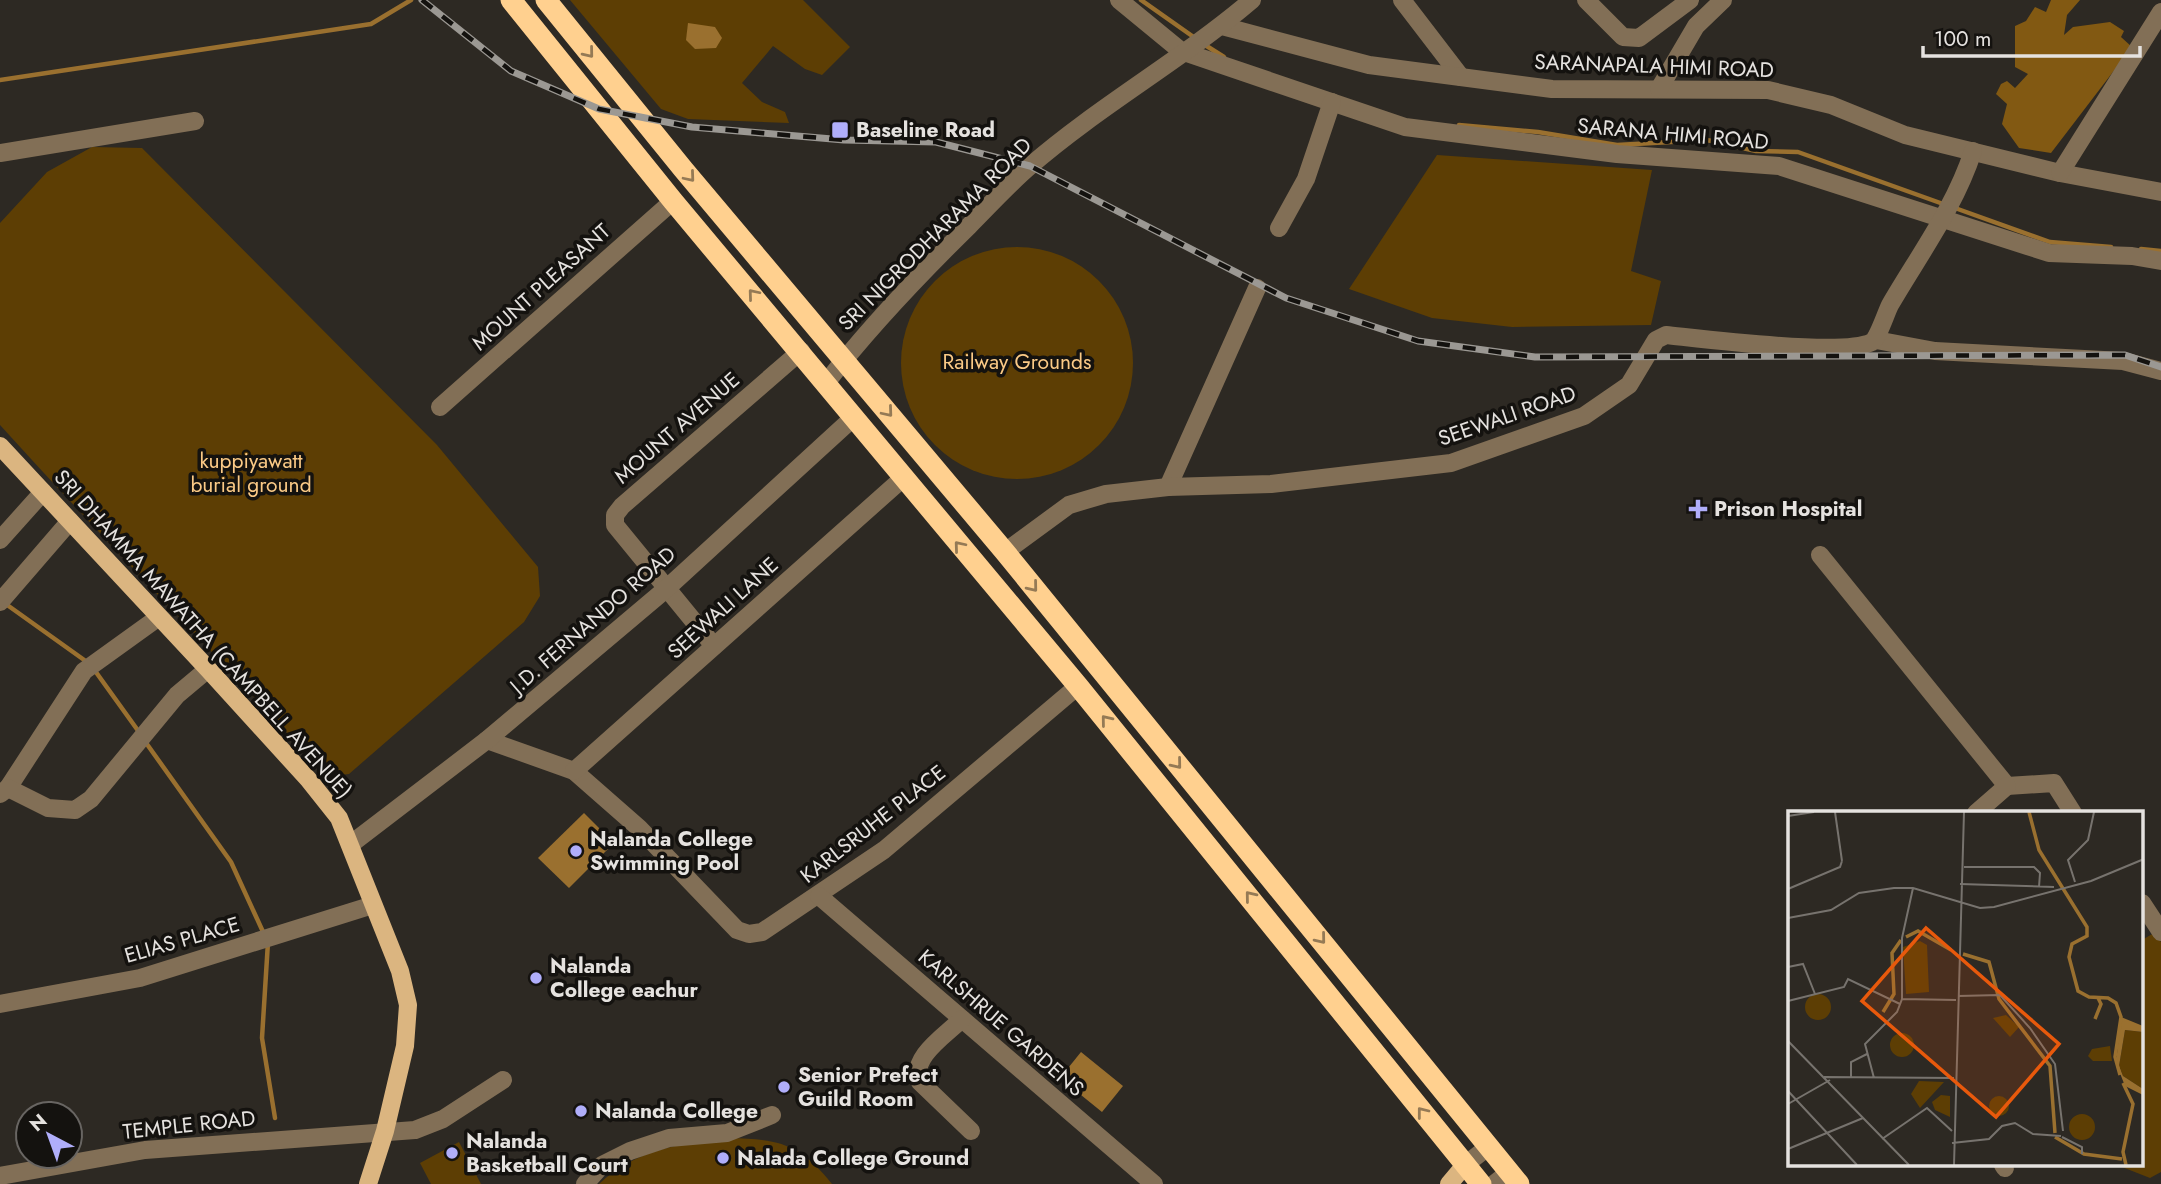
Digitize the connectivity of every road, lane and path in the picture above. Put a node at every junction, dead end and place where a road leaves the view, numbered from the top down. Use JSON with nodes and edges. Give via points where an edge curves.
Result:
{"nodes":[{"id":1,"x":511,"y":0,"type":"edge"},
{"id":2,"x":545,"y":0,"type":"edge"},
{"id":3,"x":1119,"y":0,"type":"edge"},
{"id":4,"x":1251,"y":0,"type":"edge"},
{"id":5,"x":1402,"y":0,"type":"edge"},
{"id":6,"x":1587,"y":0,"type":"edge"},
{"id":7,"x":1690,"y":0,"type":"edge"},
{"id":8,"x":1723,"y":0,"type":"edge"},
{"id":9,"x":2161,"y":12,"type":"edge"},
{"id":10,"x":1217,"y":28,"type":"junction"},
{"id":11,"x":1186,"y":48,"type":"junction"},
{"id":12,"x":1461,"y":78,"type":"junction"},
{"id":13,"x":1659,"y":89,"type":"junction"},
{"id":14,"x":1332,"y":102,"type":"junction"},
{"id":15,"x":195,"y":121,"type":"dead end"},
{"id":16,"x":1973,"y":151,"type":"junction"},
{"id":17,"x":0,"y":153,"type":"edge"},
{"id":18,"x":2060,"y":173,"type":"junction"},
{"id":19,"x":2161,"y":191,"type":"edge"},
{"id":20,"x":673,"y":201,"type":"junction"},
{"id":21,"x":1946,"y":211,"type":"junction"},
{"id":22,"x":1279,"y":228,"type":"dead end"},
{"id":23,"x":2161,"y":261,"type":"edge"},
{"id":24,"x":1257,"y":288,"type":"dead end"},
{"id":25,"x":1876,"y":340,"type":"junction"},
{"id":26,"x":801,"y":351,"type":"junction"},
{"id":27,"x":844,"y":360,"type":"junction"},
{"id":28,"x":2161,"y":371,"type":"edge"},
{"id":29,"x":826,"y":383,"type":"junction"},
{"id":30,"x":440,"y":407,"type":"dead end"},
{"id":31,"x":854,"y":417,"type":"junction"},
{"id":32,"x":0,"y":446,"type":"edge"},
{"id":33,"x":902,"y":479,"type":"junction"},
{"id":34,"x":1168,"y":487,"type":"junction"},
{"id":35,"x":43,"y":492,"type":"junction"},
{"id":36,"x":70,"y":521,"type":"junction"},
{"id":37,"x":0,"y":540,"type":"edge"},
{"id":38,"x":1005,"y":552,"type":"junction"},
{"id":39,"x":1820,"y":555,"type":"dead end"},
{"id":40,"x":666,"y":589,"type":"junction"},
{"id":41,"x":3,"y":599,"type":"edge"},
{"id":42,"x":159,"y":617,"type":"junction"},
{"id":43,"x":714,"y":646,"type":"junction"},
{"id":44,"x":208,"y":669,"type":"junction"},
{"id":45,"x":1078,"y":685,"type":"junction"},
{"id":46,"x":487,"y":740,"type":"junction"},
{"id":47,"x":574,"y":771,"type":"junction"},
{"id":48,"x":2007,"y":786,"type":"junction"},
{"id":49,"x":4,"y":791,"type":"edge"},
{"id":50,"x":1978,"y":811,"type":"edge"},
{"id":51,"x":2072,"y":811,"type":"edge"},
{"id":52,"x":351,"y":844,"type":"junction"},
{"id":53,"x":819,"y":896,"type":"junction"},
{"id":54,"x":373,"y":905,"type":"junction"},
{"id":55,"x":2144,"y":906,"type":"edge"},
{"id":56,"x":2161,"y":932,"type":"edge"},
{"id":57,"x":0,"y":1004,"type":"edge"},
{"id":58,"x":962,"y":1019,"type":"junction"},
{"id":59,"x":502,"y":1080,"type":"dead end"},
{"id":60,"x":772,"y":1115,"type":"dead end"},
{"id":61,"x":385,"y":1131,"type":"junction"},
{"id":62,"x":971,"y":1131,"type":"dead end"},
{"id":63,"x":1488,"y":1147,"type":"junction"},
{"id":64,"x":1465,"y":1165,"type":"junction"},
{"id":65,"x":0,"y":1176,"type":"edge"},
{"id":66,"x":1507,"y":1180,"type":"edge"},
{"id":67,"x":368,"y":1184,"type":"edge"},
{"id":68,"x":585,"y":1184,"type":"edge"},
{"id":69,"x":1154,"y":1184,"type":"edge"},
{"id":70,"x":1449,"y":1184,"type":"edge"},
{"id":71,"x":1481,"y":1184,"type":"edge"}],
"edges":[{"from":1,"to":20,"type":"highway"},
{"from":2,"to":27,"type":"highway","one_way":true},
{"from":3,"to":11,"type":"street"},
{"from":4,"to":10,"type":"street","name":"SRI NIGRODHARAMA ROAD"},
{"from":5,"to":12,"type":"street"},
{"from":6,"to":7,"type":"street","via":[[1623,37],[1640,38]]},
{"from":8,"to":13,"type":"street","via":[[1696,26]]},
{"from":9,"to":18,"type":"street"},
{"from":10,"to":11,"type":"street","name":"SRI NIGRODHARAMA ROAD"},
{"from":10,"to":12,"type":"street","name":"SARANAPALA HIMI ROAD","via":[[1369,65]]},
{"from":11,"to":14,"type":"street","name":"SARANA HIMI ROAD"},
{"from":11,"to":27,"type":"street","name":"SRI NIGRODHARAMA ROAD","via":[[1030,166],[902,292]]},
{"from":12,"to":13,"type":"street","name":"SARANAPALA HIMI ROAD","via":[[1552,89]]},
{"from":13,"to":16,"type":"street","name":"SARANAPALA HIMI ROAD","via":[[1768,90],[1830,105],[1905,135]]},
{"from":14,"to":21,"type":"street","name":"SARANA HIMI ROAD","via":[[1405,127],[1617,154],[1779,166]]},
{"from":14,"to":22,"type":"street","via":[[1306,178]]},
{"from":15,"to":17,"type":"street"},
{"from":16,"to":18,"type":"street","name":"SARANAPALA HIMI ROAD"},
{"from":16,"to":21,"type":"street","via":[[1963,184]]},
{"from":18,"to":19,"type":"street","name":"SARANAPALA HIMI ROAD"},
{"from":26,"to":20,"type":"highway","one_way":true},
{"from":20,"to":30,"type":"street","name":"MOUNT PLEASANT"},
{"from":21,"to":23,"type":"street","name":"SARANA HIMI ROAD","via":[[2049,253]]},
{"from":21,"to":25,"type":"street","via":[[1889,307]]},
{"from":24,"to":34,"type":"street"},
{"from":25,"to":28,"type":"street","via":[[1935,351],[2123,361]]},
{"from":25,"to":34,"type":"street","name":"SEEWALI ROAD","via":[[1838,347],[1754,345],[1666,335],[1656,340],[1629,385],[1584,416],[1451,463],[1271,484]]},
{"from":26,"to":29,"type":"highway"},
{"from":26,"to":40,"type":"street","name":"MOUNT AVENUE","via":[[615,515],[615,525]]},
{"from":27,"to":29,"type":"street","name":"SRI NIGRODHARAMA ROAD"},
{"from":27,"to":38,"type":"highway","one_way":true},
{"from":29,"to":31,"type":"highway"},
{"from":31,"to":33,"type":"highway"},
{"from":31,"to":40,"type":"street","name":"J.D. FERNANDO ROAD"},
{"from":32,"to":35,"type":"main road","name":"SRI DHAMMA MAWATHA (CAMPBELL AVENUE)"},
{"from":33,"to":43,"type":"street","name":"SEEWALI LANE"},
{"from":45,"to":33,"type":"highway","one_way":true},
{"from":34,"to":38,"type":"street","name":"SEEWALI ROAD","via":[[1106,494],[1069,505]]},
{"from":35,"to":36,"type":"main road","name":"SRI DHAMMA MAWATHA (CAMPBELL AVENUE)"},
{"from":35,"to":37,"type":"street"},
{"from":36,"to":41,"type":"street"},
{"from":36,"to":42,"type":"main road","name":"SRI DHAMMA MAWATHA (CAMPBELL AVENUE)"},
{"from":38,"to":63,"type":"highway","one_way":true},
{"from":39,"to":48,"type":"street"},
{"from":40,"to":43,"type":"street","name":"MOUNT AVENUE"},
{"from":40,"to":46,"type":"street","name":"J.D. FERNANDO ROAD"},
{"from":42,"to":44,"type":"main road","name":"SRI DHAMMA MAWATHA (CAMPBELL AVENUE)"},
{"from":42,"to":49,"type":"street","via":[[90,666]]},
{"from":43,"to":47,"type":"street","name":"SEEWALI LANE"},
{"from":44,"to":49,"type":"street","via":[[177,695],[91,799],[75,810],[48,808]]},
{"from":44,"to":52,"type":"main road","name":"SRI DHAMMA MAWATHA (CAMPBELL AVENUE)","via":[[308,779],[338,818]]},
{"from":45,"to":53,"type":"street","name":"KARLSRUHE PLACE","via":[[884,850]]},
{"from":64,"to":45,"type":"highway","one_way":true},
{"from":46,"to":47,"type":"street","name":"KARLSRUHE PLACE"},
{"from":46,"to":52,"type":"street","name":"J.D. FERNANDO ROAD"},
{"from":47,"to":53,"type":"street","name":"KARLSRUHE PLACE","via":[[639,828],[737,930],[762,932]]},
{"from":48,"to":50,"type":"street"},
{"from":48,"to":51,"type":"street","via":[[2054,783]]},
{"from":52,"to":54,"type":"main road","name":"SRI DHAMMA MAWATHA (CAMPBELL AVENUE)"},
{"from":53,"to":58,"type":"street","name":"KARLSHRUE GARDENS"},
{"from":54,"to":57,"type":"street","name":"ELIAS PLACE","via":[[140,978]]},
{"from":54,"to":61,"type":"main road","name":"SRI DHAMMA MAWATHA (CAMPBELL AVENUE)","via":[[400,971],[408,1005],[405,1046]]},
{"from":55,"to":56,"type":"street"},
{"from":58,"to":62,"type":"street","via":[[919,1062],[916,1074]]},
{"from":58,"to":69,"type":"street","name":"KARLSHRUE GARDENS"},
{"from":59,"to":61,"type":"street","name":"TEMPLE ROAD","via":[[443,1119],[415,1130]]},
{"from":60,"to":68,"type":"street","via":[[727,1133],[669,1138],[630,1151],[602,1166]]},
{"from":61,"to":65,"type":"street","name":"TEMPLE ROAD","via":[[145,1150]]},
{"from":61,"to":67,"type":"main road","name":"SRI DHAMMA MAWATHA (CAMPBELL AVENUE)"},
{"from":63,"to":64,"type":"street"},
{"from":63,"to":66,"type":"highway"},
{"from":64,"to":70,"type":"main road"},
{"from":64,"to":71,"type":"highway"}]}
